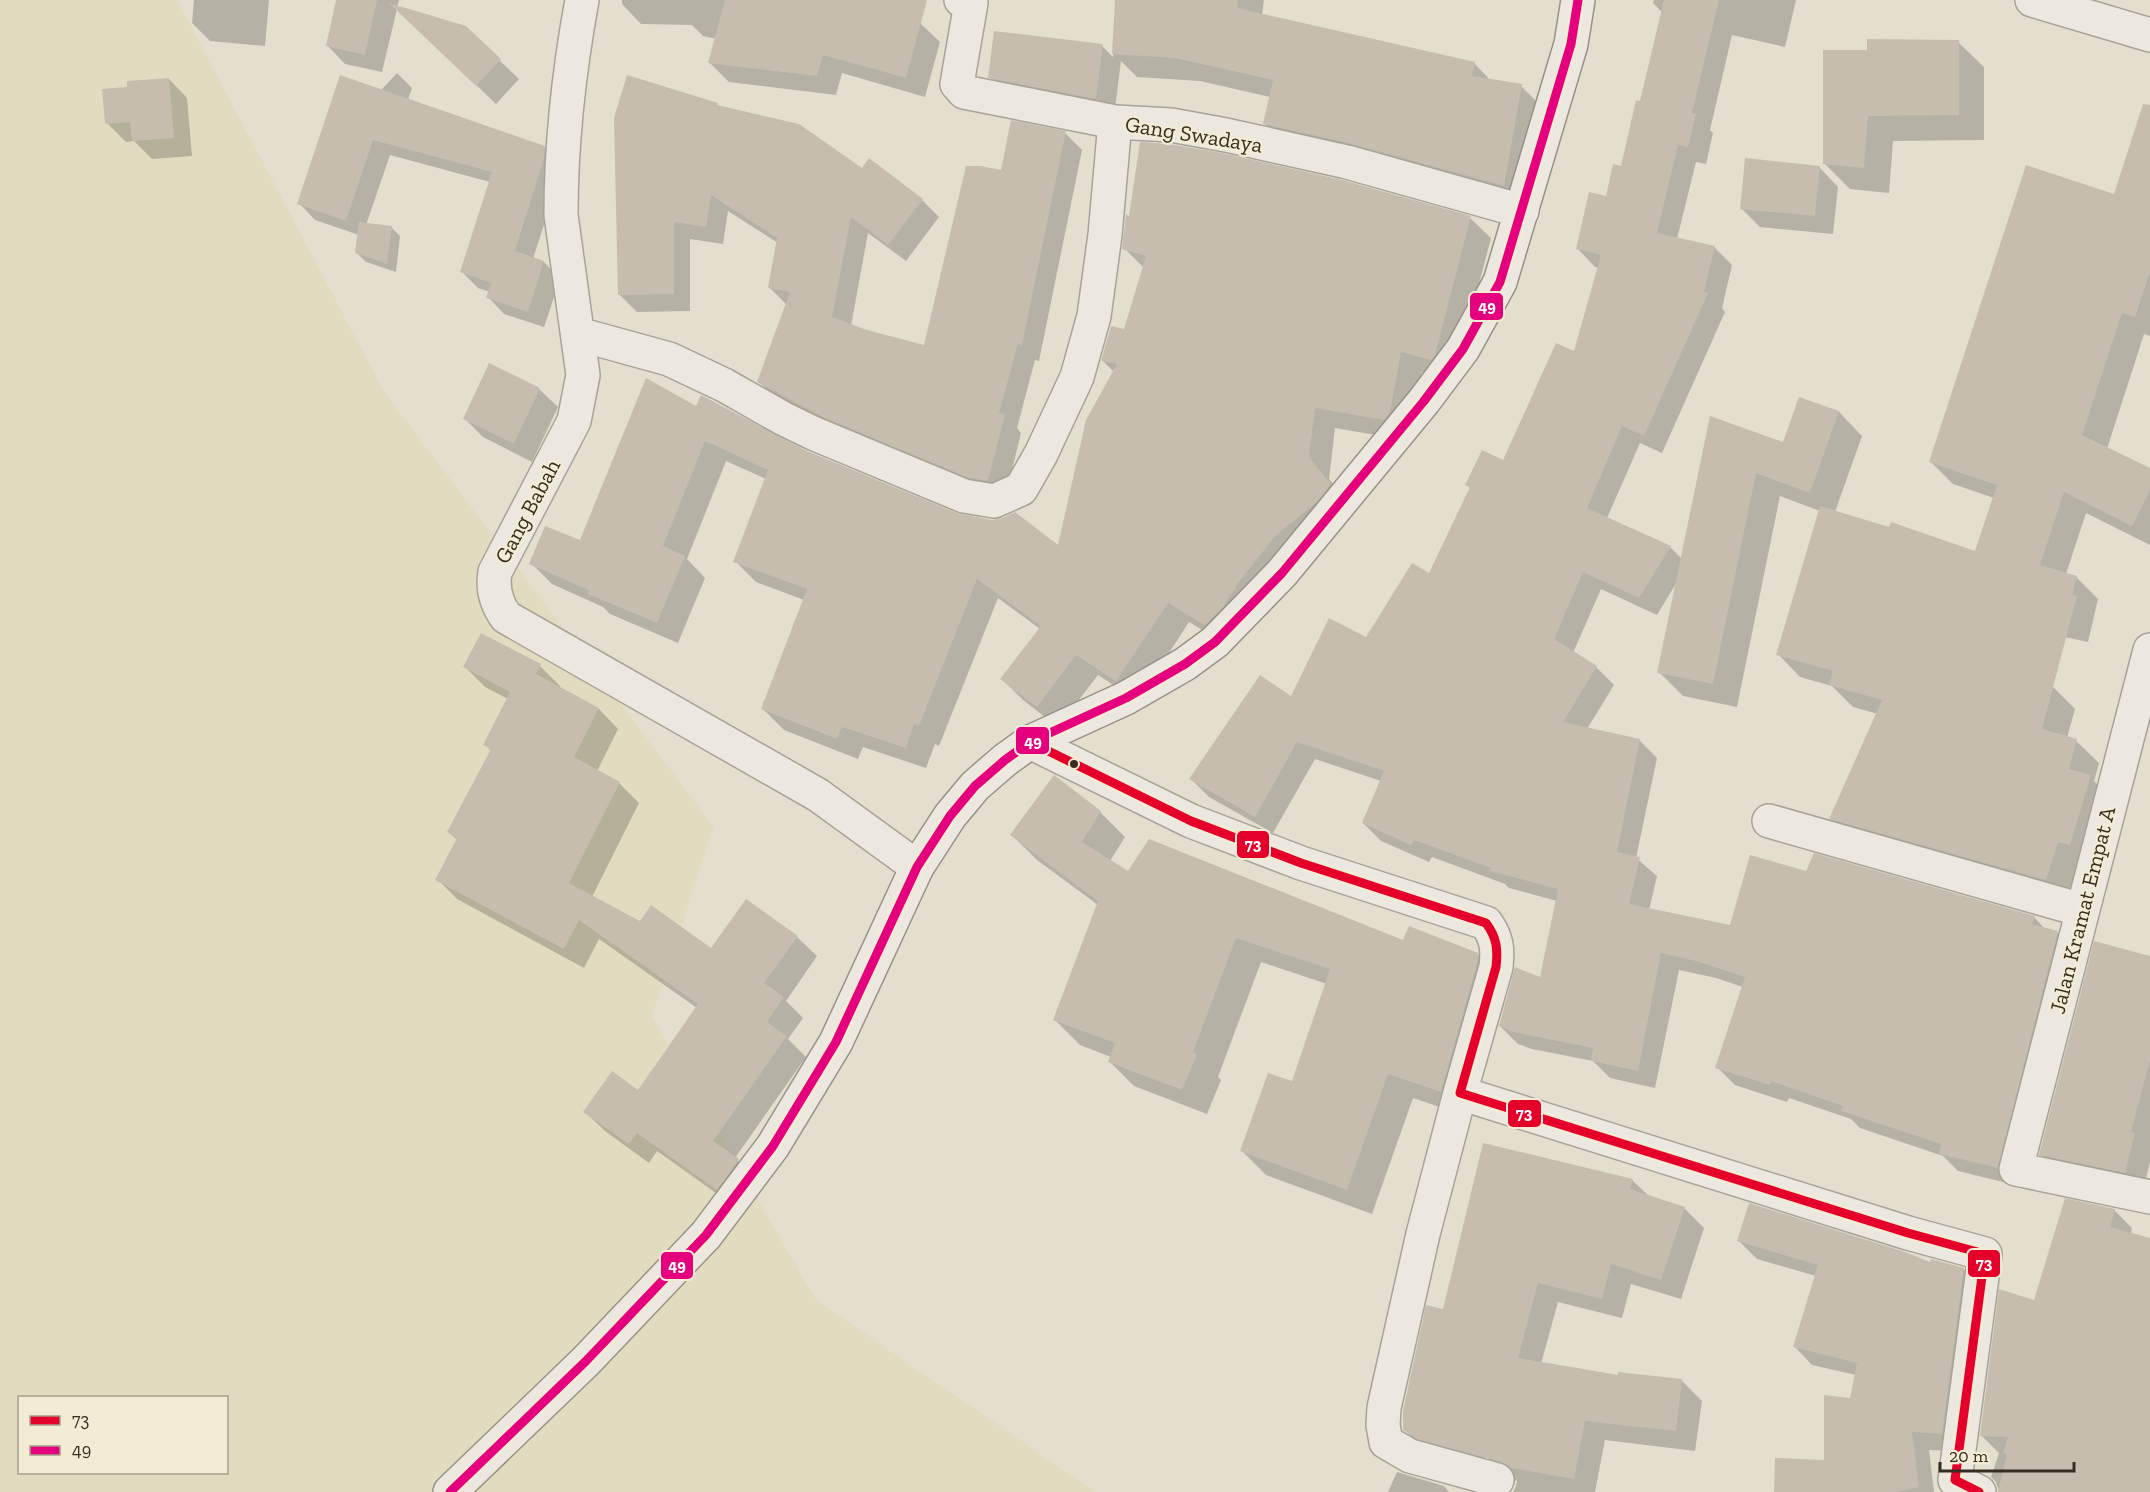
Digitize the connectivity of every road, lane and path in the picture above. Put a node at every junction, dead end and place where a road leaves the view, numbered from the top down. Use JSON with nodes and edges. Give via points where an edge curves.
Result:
{"nodes":[{"id":1,"x":582,"y":0,"type":"edge"},
{"id":2,"x":1578,"y":0,"type":"edge"},
{"id":3,"x":2032,"y":0,"type":"edge"},
{"id":4,"x":968,"y":1,"type":"edge"},
{"id":5,"x":2150,"y":34,"type":"edge"},
{"id":6,"x":1115,"y":122,"type":"junction"},
{"id":7,"x":1522,"y":211,"type":"junction"},
{"id":8,"x":578,"y":334,"type":"junction"},
{"id":9,"x":2150,"y":650,"type":"edge"},
{"id":10,"x":1030,"y":742,"type":"junction"},
{"id":11,"x":1769,"y":821,"type":"dead end"},
{"id":12,"x":917,"y":867,"type":"junction"},
{"id":13,"x":2082,"y":910,"type":"junction"},
{"id":14,"x":1460,"y":1094,"type":"junction"},
{"id":15,"x":2150,"y":1197,"type":"edge"},
{"id":16,"x":1497,"y":1480,"type":"dead end"},
{"id":17,"x":1963,"y":1488,"type":"edge"},
{"id":18,"x":450,"y":1492,"type":"edge"}],
"edges":[{"from":1,"to":8,"type":"street","name":"Gang Babah","via":[[565,123],[561,199]]},
{"from":2,"to":7,"type":"street","via":[[1571,45]]},
{"from":3,"to":5,"type":"street"},
{"from":4,"to":6,"type":"street","name":"Gang Swadaya","via":[[957,84],[964,92]]},
{"from":6,"to":7,"type":"street","name":"Gang Swadaya","via":[[1171,125],[1237,137],[1347,162]]},
{"from":6,"to":8,"type":"street","via":[[1099,286],[1077,376],[1021,489],[994,501],[964,495],[815,434],[669,359]]},
{"from":7,"to":10,"type":"street","via":[[1500,282],[1463,349],[1282,573],[1215,642],[1185,664],[1126,698]]},
{"from":8,"to":12,"type":"street","name":"Gang Babah","via":[[583,375],[574,421],[495,572],[497,605],[506,617],[818,795]]},
{"from":9,"to":13,"type":"street","name":"Jalan Kramat Empat A"},
{"from":10,"to":12,"type":"street","via":[[975,786]]},
{"from":10,"to":14,"type":"street","via":[[1191,821],[1301,863],[1486,923],[1498,948],[1496,967]]},
{"from":11,"to":13,"type":"street"},
{"from":12,"to":18,"type":"street","via":[[836,1042],[773,1146],[713,1226],[586,1361]]},
{"from":13,"to":15,"type":"street","name":"Jalan Kramat Empat A","via":[[2016,1169]]},
{"from":14,"to":16,"type":"street","via":[[1420,1245],[1383,1425],[1386,1442],[1410,1456]]},
{"from":14,"to":17,"type":"street","via":[[1985,1254]]}]}
